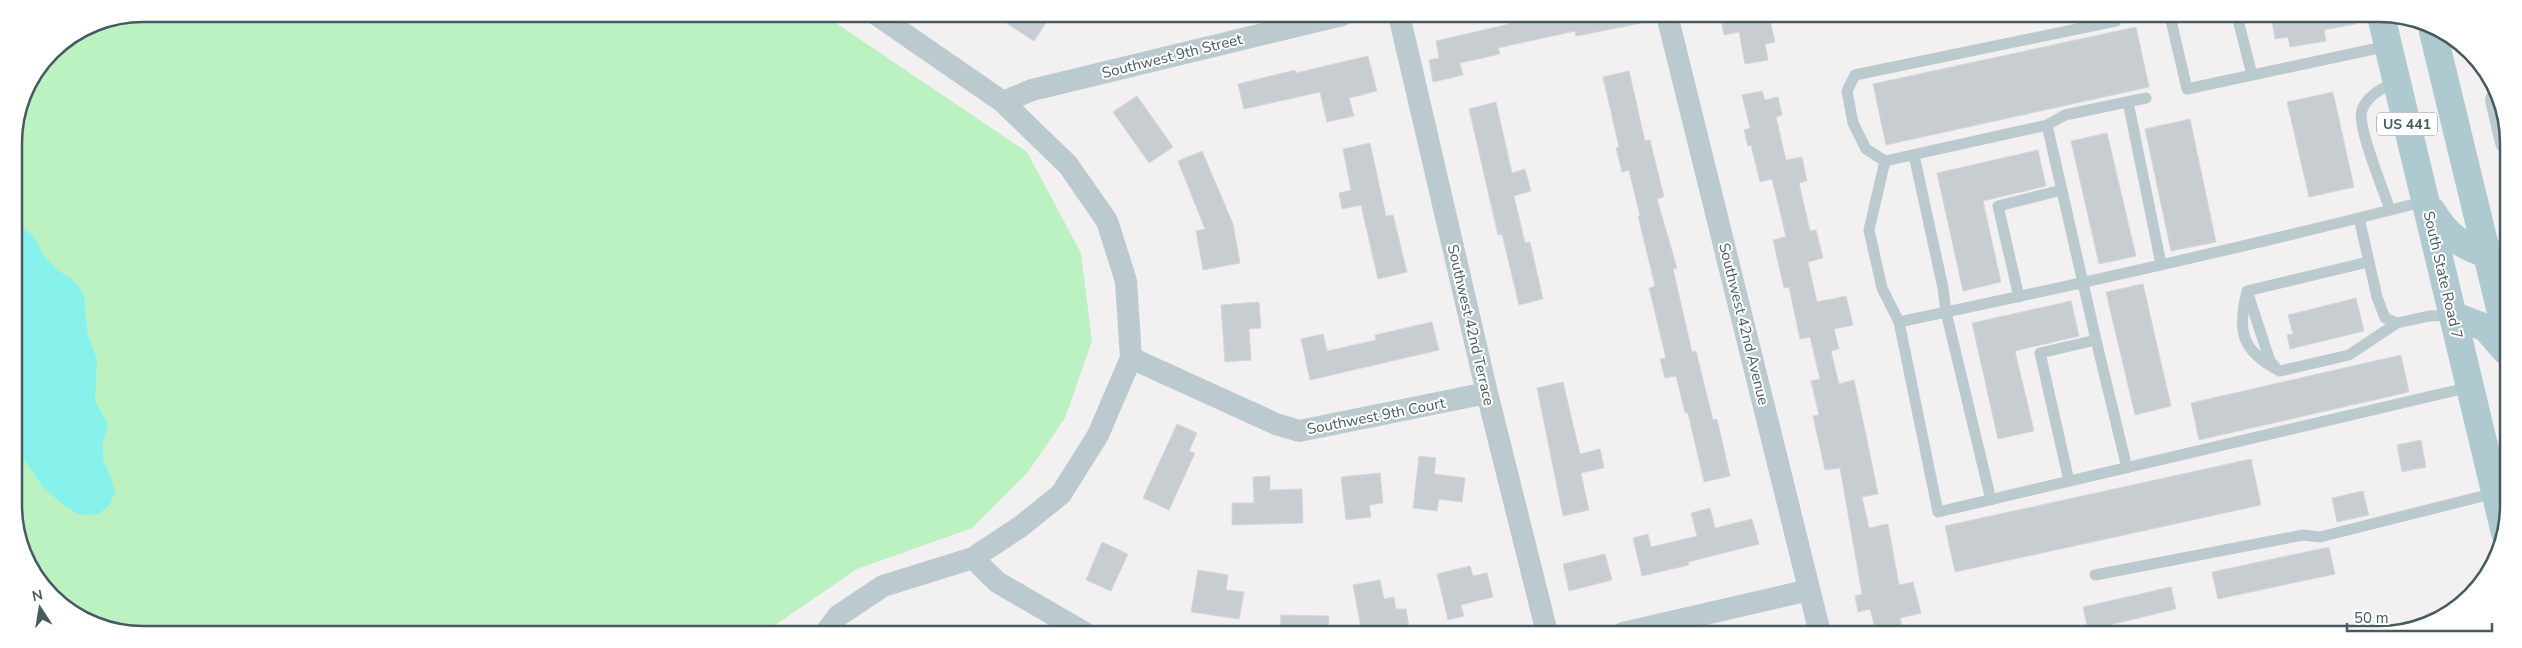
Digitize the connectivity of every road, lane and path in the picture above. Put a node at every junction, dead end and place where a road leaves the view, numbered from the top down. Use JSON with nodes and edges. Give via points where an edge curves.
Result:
{"nodes":[{"id":1,"x":887,"y":22,"type":"edge"},
{"id":2,"x":1313,"y":22,"type":"edge"},
{"id":3,"x":1401,"y":22,"type":"edge"},
{"id":4,"x":1668,"y":22,"type":"edge"},
{"id":5,"x":2111,"y":22,"type":"edge"},
{"id":6,"x":2171,"y":22,"type":"edge"},
{"id":7,"x":2239,"y":22,"type":"edge"},
{"id":8,"x":2383,"y":22,"type":"edge"},
{"id":9,"x":2434,"y":36,"type":"edge"},
{"id":10,"x":2389,"y":46,"type":"junction"},
{"id":11,"x":2252,"y":75,"type":"junction"},
{"id":12,"x":2397,"y":80,"type":"junction"},
{"id":13,"x":2146,"y":98,"type":"dead end"},
{"id":14,"x":1003,"y":102,"type":"junction"},
{"id":15,"x":2128,"y":102,"type":"junction"},
{"id":16,"x":2046,"y":125,"type":"junction"},
{"id":17,"x":1914,"y":155,"type":"junction"},
{"id":18,"x":1885,"y":162,"type":"junction"},
{"id":19,"x":2062,"y":190,"type":"junction"},
{"id":20,"x":2426,"y":201,"type":"junction"},
{"id":21,"x":2390,"y":210,"type":"junction"},
{"id":22,"x":2359,"y":218,"type":"junction"},
{"id":23,"x":2496,"y":252,"type":"edge"},
{"id":24,"x":2368,"y":262,"type":"junction"},
{"id":25,"x":2161,"y":264,"type":"junction"},
{"id":26,"x":2081,"y":283,"type":"junction"},
{"id":27,"x":2500,"y":284,"type":"edge"},
{"id":28,"x":2247,"y":291,"type":"junction"},
{"id":29,"x":2019,"y":296,"type":"junction"},
{"id":30,"x":1946,"y":312,"type":"junction"},
{"id":31,"x":2452,"y":315,"type":"junction"},
{"id":32,"x":1899,"y":322,"type":"junction"},
{"id":33,"x":2397,"y":323,"type":"junction"},
{"id":34,"x":2096,"y":340,"type":"junction"},
{"id":35,"x":2500,"y":344,"type":"edge"},
{"id":36,"x":1131,"y":358,"type":"junction"},
{"id":37,"x":2280,"y":371,"type":"junction"},
{"id":38,"x":2470,"y":387,"type":"junction"},
{"id":39,"x":1486,"y":393,"type":"junction"},
{"id":40,"x":2127,"y":468,"type":"junction"},
{"id":41,"x":2069,"y":481,"type":"junction"},
{"id":42,"x":2495,"y":492,"type":"junction"},
{"id":43,"x":1991,"y":500,"type":"junction"},
{"id":44,"x":2499,"y":510,"type":"edge"},
{"id":45,"x":973,"y":558,"type":"junction"},
{"id":46,"x":2095,"y":575,"type":"dead end"},
{"id":47,"x":1809,"y":590,"type":"junction"},
{"id":48,"x":1545,"y":625,"type":"edge"},
{"id":49,"x":1656,"y":625,"type":"edge"},
{"id":50,"x":1818,"y":625,"type":"edge"},
{"id":51,"x":831,"y":626,"type":"edge"},
{"id":52,"x":1072,"y":626,"type":"edge"}],
"edges":[{"from":1,"to":14,"type":"street"},
{"from":2,"to":14,"type":"street","name":"Southwest 9th Street","via":[[1032,90]]},
{"from":3,"to":39,"type":"street","name":"Southwest 42nd Terrace"},
{"from":4,"to":47,"type":"street","name":"Southwest 42nd Avenue"},
{"from":5,"to":18,"type":"lane","via":[[1855,75],[1847,91],[1852,123],[1866,149]]},
{"from":6,"to":11,"type":"lane","via":[[2187,89]]},
{"from":7,"to":11,"type":"lane"},
{"from":8,"to":10,"type":"main road","name":"South State Road 7","number":"US 441"},
{"from":9,"to":23,"type":"main road","number":"US 441"},
{"from":10,"to":11,"type":"lane"},
{"from":10,"to":12,"type":"main road","name":"South State Road 7","number":"US 441"},
{"from":12,"to":20,"type":"main road","name":"South State Road 7","number":"US 441"},
{"from":12,"to":21,"type":"lane","via":[[2365,103],[2360,121]]},
{"from":13,"to":15,"type":"lane"},
{"from":14,"to":36,"type":"street","via":[[1068,165],[1107,221],[1126,281]]},
{"from":15,"to":16,"type":"lane","via":[[2065,115]]},
{"from":15,"to":25,"type":"lane"},
{"from":16,"to":17,"type":"lane"},
{"from":16,"to":19,"type":"lane"},
{"from":17,"to":18,"type":"lane"},
{"from":17,"to":30,"type":"lane"},
{"from":18,"to":32,"type":"lane","via":[[1869,230],[1882,288]]},
{"from":19,"to":26,"type":"lane"},
{"from":19,"to":29,"type":"lane","via":[[1998,206]]},
{"from":20,"to":21,"type":"lane"},
{"from":20,"to":23,"type":"main road","via":[[2440,225],[2456,241],[2470,249]]},
{"from":20,"to":31,"type":"main road","name":"South State Road 7","number":"US 441"},
{"from":21,"to":22,"type":"lane"},
{"from":22,"to":24,"type":"lane"},
{"from":22,"to":25,"type":"lane"},
{"from":23,"to":27,"type":"main road","number":"US 441"},
{"from":24,"to":28,"type":"lane"},
{"from":24,"to":33,"type":"lane","via":[[2385,318]]},
{"from":25,"to":26,"type":"lane"},
{"from":26,"to":29,"type":"lane"},
{"from":26,"to":34,"type":"lane"},
{"from":28,"to":37,"type":"lane","via":[[2270,361]]},
{"from":28,"to":37,"type":"lane","via":[[2241,319],[2244,339],[2264,363]]},
{"from":29,"to":30,"type":"lane"},
{"from":30,"to":32,"type":"lane"},
{"from":30,"to":43,"type":"lane"},
{"from":31,"to":33,"type":"lane"},
{"from":31,"to":35,"type":"main road","via":[[2486,328]]},
{"from":31,"to":38,"type":"main road","name":"South State Road 7","number":"US 441"},
{"from":32,"to":43,"type":"lane","via":[[1938,512]]},
{"from":33,"to":37,"type":"lane","via":[[2349,355]]},
{"from":34,"to":40,"type":"lane"},
{"from":34,"to":41,"type":"lane","via":[[2040,353]]},
{"from":36,"to":39,"type":"street","name":"Southwest 9th Court","via":[[1276,424],[1299,431]]},
{"from":36,"to":45,"type":"street","via":[[1098,434],[1061,494],[1020,527]]},
{"from":38,"to":40,"type":"lane"},
{"from":38,"to":42,"type":"main road","name":"South State Road 7","number":"US 441"},
{"from":39,"to":48,"type":"street","name":"Southwest 42nd Terrace"},
{"from":40,"to":41,"type":"lane"},
{"from":41,"to":43,"type":"lane"},
{"from":42,"to":44,"type":"main road","name":"South State Road 7","number":"US 441"},
{"from":42,"to":46,"type":"lane","via":[[2320,537],[2303,535]]},
{"from":45,"to":51,"type":"street","via":[[883,586],[838,616]]},
{"from":45,"to":52,"type":"street","via":[[997,582]]},
{"from":47,"to":49,"type":"street"},
{"from":47,"to":50,"type":"street","name":"Southwest 42nd Avenue"}]}
